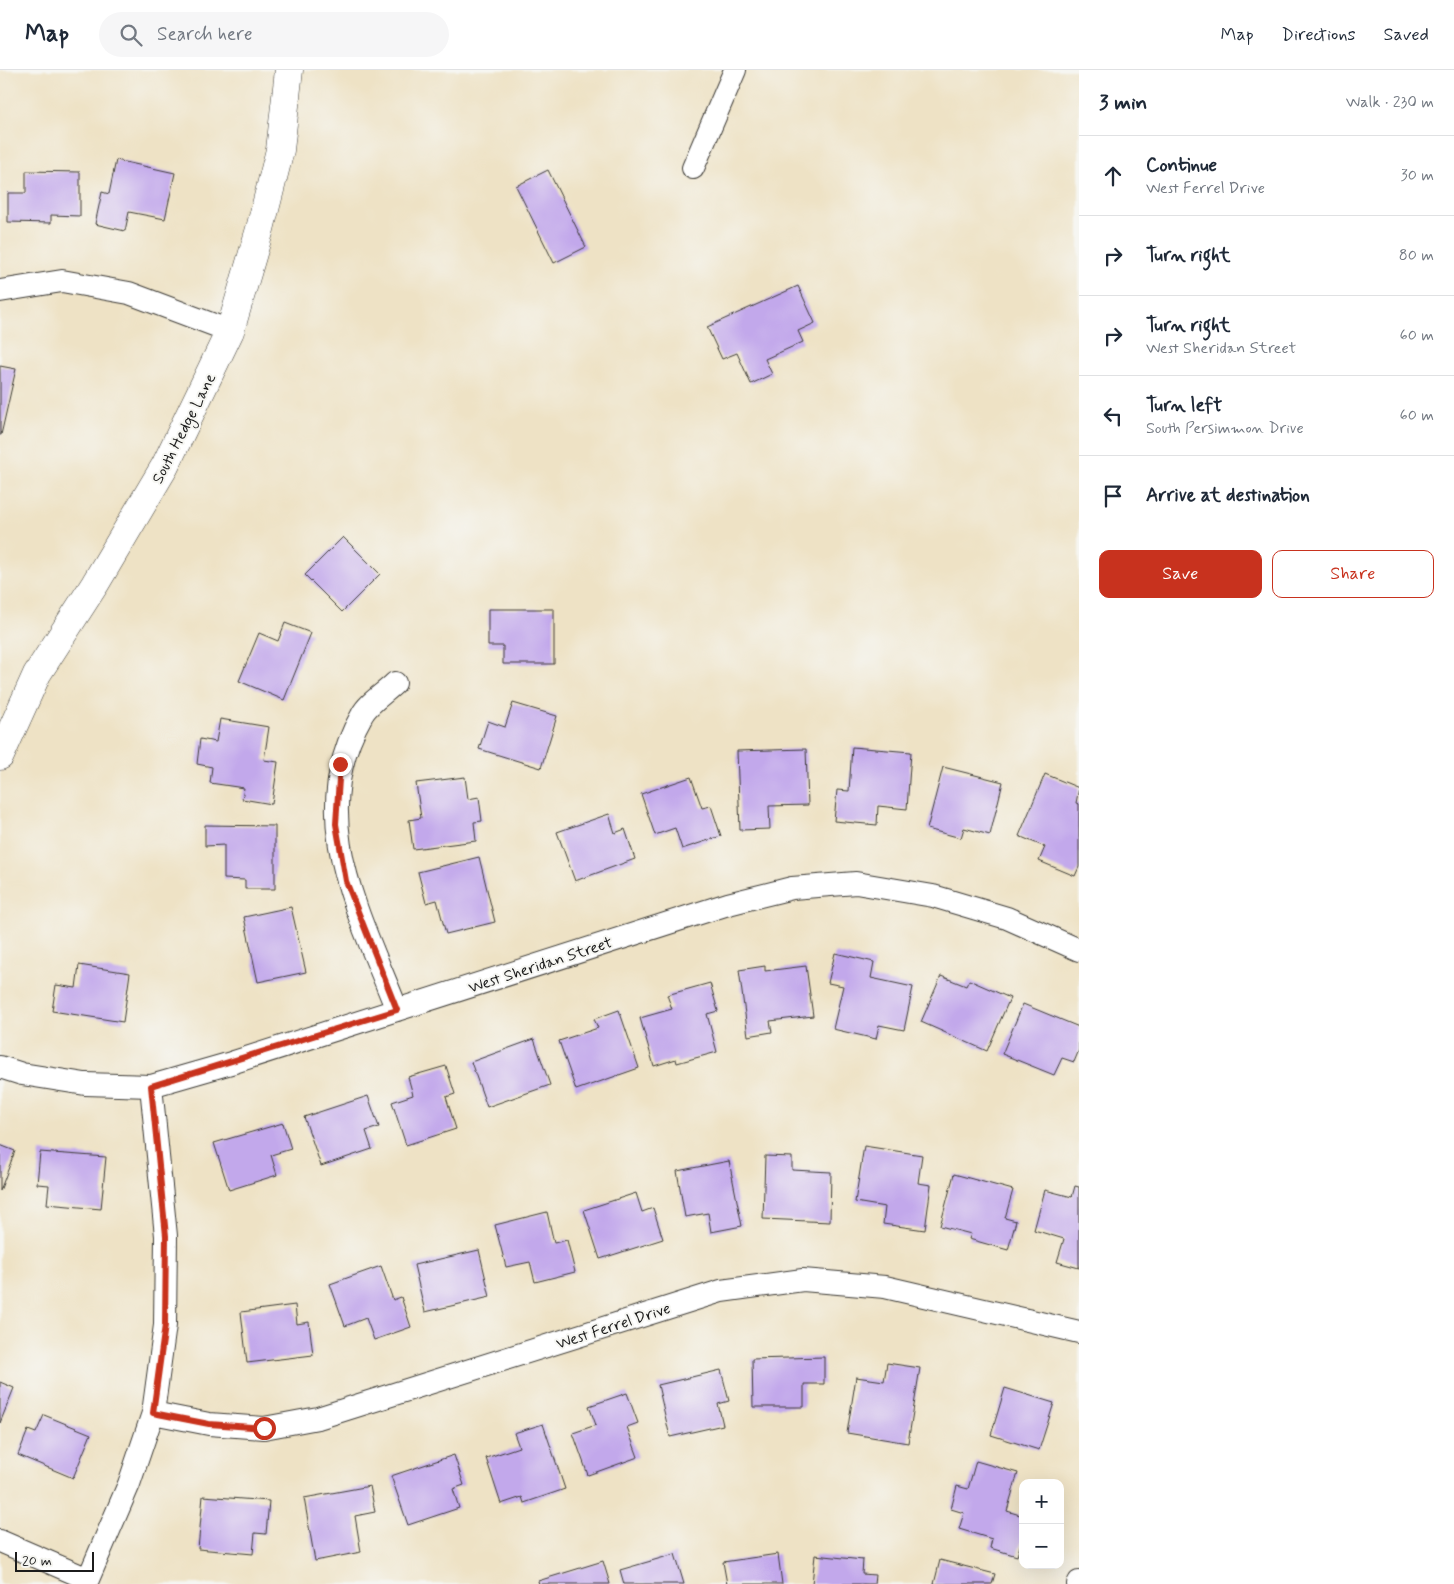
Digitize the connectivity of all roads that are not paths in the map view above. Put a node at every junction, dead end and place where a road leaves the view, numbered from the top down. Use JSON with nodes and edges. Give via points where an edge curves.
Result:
{"nodes":[{"id":1,"x":289,"y":70,"type":"edge"},
{"id":2,"x":735,"y":70,"type":"edge"},
{"id":3,"x":693,"y":168,"type":"dead end"},
{"id":4,"x":0,"y":291,"type":"edge"},
{"id":5,"x":230,"y":331,"type":"junction"},
{"id":6,"x":395,"y":684,"type":"dead end"},
{"id":7,"x":0,"y":756,"type":"edge"},
{"id":8,"x":1079,"y":950,"type":"edge"},
{"id":9,"x":397,"y":1010,"type":"junction"},
{"id":10,"x":0,"y":1067,"type":"edge"},
{"id":11,"x":151,"y":1086,"type":"junction"},
{"id":12,"x":1079,"y":1332,"type":"edge"},
{"id":13,"x":153,"y":1413,"type":"junction"},
{"id":14,"x":0,"y":1541,"type":"edge"},
{"id":15,"x":87,"y":1581,"type":"edge"}],
"edges":[{"from":1,"to":5,"type":"street","name":"South Hedge Lane","via":[[280,150]]},
{"from":2,"to":3,"type":"street"},
{"from":4,"to":5,"type":"street","via":[[62,281],[120,292]]},
{"from":5,"to":7,"type":"street","name":"South Hedge Lane","via":[[165,466],[37,674]]},
{"from":6,"to":9,"type":"street","via":[[362,713],[340,764],[336,824],[346,881]]},
{"from":8,"to":9,"type":"street","name":"West Sheridan Street","via":[[1006,918],[933,896],[856,884],[792,888],[728,904]]},
{"from":9,"to":11,"type":"street","name":"West Sheridan Street"},
{"from":10,"to":11,"type":"street","name":"West Sheridan Street","via":[[22,1074],[85,1084]]},
{"from":11,"to":13,"type":"street","via":[[166,1236],[165,1325]]},
{"from":12,"to":13,"type":"street","name":"West Ferrel Drive","via":[[885,1287],[803,1280],[720,1291],[318,1418],[264,1428],[209,1424]]},
{"from":13,"to":15,"type":"street","via":[[129,1484]]},
{"from":14,"to":15,"type":"street"}]}
